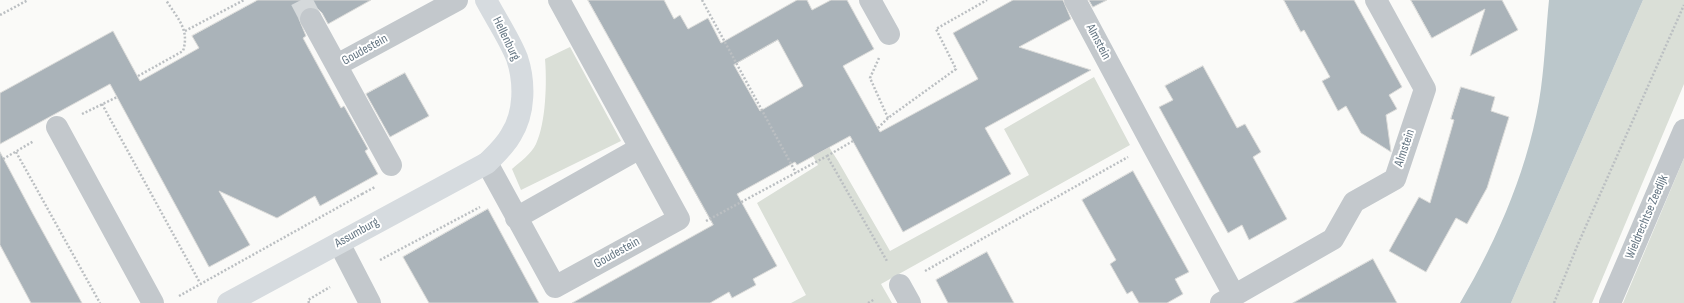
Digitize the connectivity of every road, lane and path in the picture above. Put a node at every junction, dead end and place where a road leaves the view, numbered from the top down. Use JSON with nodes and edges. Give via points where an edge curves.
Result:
{"nodes":[{"id":1,"x":28,"y":0,"type":"edge"},
{"id":2,"x":166,"y":0,"type":"edge"},
{"id":3,"x":244,"y":0,"type":"edge"},
{"id":4,"x":457,"y":0,"type":"edge"},
{"id":5,"x":486,"y":0,"type":"edge"},
{"id":6,"x":559,"y":0,"type":"edge"},
{"id":7,"x":702,"y":0,"type":"edge"},
{"id":8,"x":870,"y":0,"type":"edge"},
{"id":9,"x":987,"y":0,"type":"edge"},
{"id":10,"x":1075,"y":0,"type":"edge"},
{"id":11,"x":1376,"y":0,"type":"edge"},
{"id":12,"x":1684,"y":5,"type":"edge"},
{"id":13,"x":0,"y":16,"type":"edge"},
{"id":14,"x":311,"y":19,"type":"tunnel mouth"},
{"id":15,"x":185,"y":31,"type":"junction"},
{"id":16,"x":889,"y":34,"type":"joint"},
{"id":17,"x":337,"y":65,"type":"junction"},
{"id":18,"x":138,"y":76,"type":"dead end"},
{"id":19,"x":102,"y":104,"type":"dead end"},
{"id":20,"x":888,"y":118,"type":"junction"},
{"id":21,"x":56,"y":127,"type":"dead end"},
{"id":22,"x":878,"y":128,"type":"dead end"},
{"id":23,"x":1684,"y":130,"type":"edge"},
{"id":24,"x":853,"y":141,"type":"dead end"},
{"id":25,"x":1152,"y":144,"type":"junction"},
{"id":26,"x":640,"y":148,"type":"junction"},
{"id":27,"x":16,"y":152,"type":"dead end"},
{"id":28,"x":827,"y":156,"type":"junction"},
{"id":29,"x":487,"y":163,"type":"junction"},
{"id":30,"x":391,"y":165,"type":"dead end"},
{"id":31,"x":796,"y":173,"type":"junction"},
{"id":32,"x":362,"y":194,"type":"dead end"},
{"id":33,"x":504,"y":195,"type":"junction"},
{"id":34,"x":516,"y":218,"type":"junction"},
{"id":35,"x":678,"y":219,"type":"junction"},
{"id":36,"x":339,"y":243,"type":"junction"},
{"id":37,"x":354,"y":273,"type":"junction"},
{"id":38,"x":200,"y":283,"type":"junction"},
{"id":39,"x":905,"y":294,"type":"edge"},
{"id":40,"x":1228,"y":299,"type":"edge"},
{"id":41,"x":163,"y":301,"type":"edge"},
{"id":42,"x":100,"y":303,"type":"edge"},
{"id":43,"x":228,"y":303,"type":"edge"},
{"id":44,"x":309,"y":303,"type":"edge"},
{"id":45,"x":370,"y":303,"type":"edge"},
{"id":46,"x":868,"y":303,"type":"edge"},
{"id":47,"x":1554,"y":303,"type":"edge"},
{"id":48,"x":1610,"y":303,"type":"edge"}],
"edges":[{"from":1,"to":13,"type":"path"},
{"from":2,"to":15,"type":"path"},
{"from":3,"to":15,"type":"path"},
{"from":4,"to":17,"type":"street","name":"Goudestein"},
{"from":5,"to":29,"type":"street","name":"Hellenburg","via":[[516,56],[522,76],[523,96],[512,134],[501,150]]},
{"from":6,"to":26,"type":"street"},
{"from":7,"to":31,"type":"path"},
{"from":8,"to":16,"type":"street"},
{"from":9,"to":20,"type":"path","via":[[936,29],[956,68]]},
{"from":10,"to":25,"type":"street","name":"Almstein"},
{"from":11,"to":40,"type":"street","name":"Almstein","via":[[1425,90],[1395,179],[1354,202],[1333,239]]},
{"from":12,"to":47,"type":"path"},
{"from":14,"to":17,"type":"street","name":"Goudestein"},
{"from":15,"to":18,"type":"path","via":[[183,51]]},
{"from":16,"to":20,"type":"path","via":[[870,78]]},
{"from":17,"to":30,"type":"street","name":"Goudestein"},
{"from":19,"to":38,"type":"path"},
{"from":20,"to":22,"type":"path"},
{"from":21,"to":41,"type":"street"},
{"from":23,"to":48,"type":"street","name":"Wieldrechtse Zeedijk"},
{"from":24,"to":28,"type":"path"},
{"from":25,"to":39,"type":"path"},
{"from":25,"to":40,"type":"street","name":"Almstein"},
{"from":26,"to":34,"type":"street"},
{"from":26,"to":35,"type":"street"},
{"from":27,"to":42,"type":"path"},
{"from":28,"to":31,"type":"path"},
{"from":28,"to":39,"type":"path"},
{"from":29,"to":33,"type":"street","name":"Goudestein"},
{"from":29,"to":36,"type":"street","name":"Assumburg"},
{"from":31,"to":35,"type":"path","via":[[685,232]]},
{"from":32,"to":38,"type":"path"},
{"from":33,"to":34,"type":"street","name":"Goudestein"},
{"from":33,"to":37,"type":"path"},
{"from":34,"to":35,"type":"street","name":"Goudestein","via":[[555,287]]},
{"from":36,"to":37,"type":"street"},
{"from":36,"to":43,"type":"street","name":"Assumburg"},
{"from":37,"to":44,"type":"path","via":[[308,300]]},
{"from":37,"to":45,"type":"street"},
{"from":38,"to":41,"type":"path"},
{"from":39,"to":46,"type":"path"}]}
